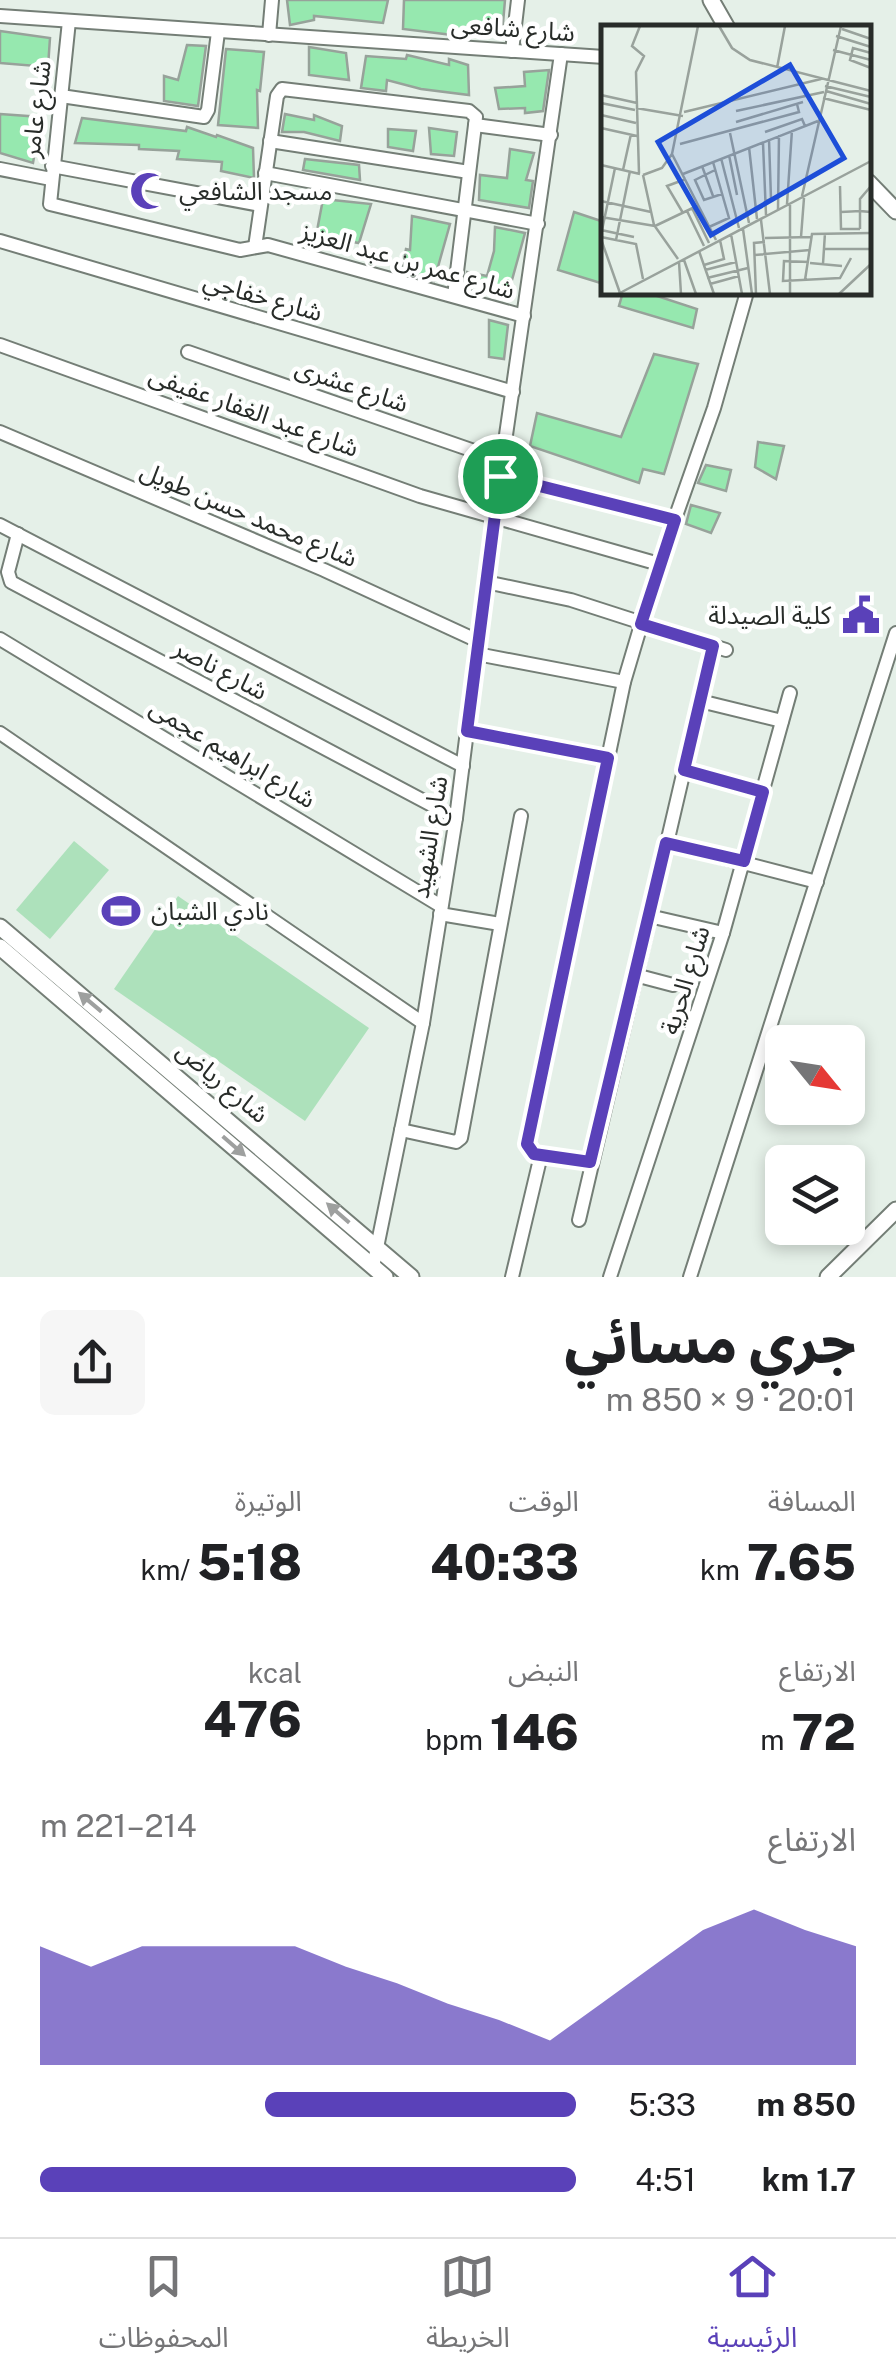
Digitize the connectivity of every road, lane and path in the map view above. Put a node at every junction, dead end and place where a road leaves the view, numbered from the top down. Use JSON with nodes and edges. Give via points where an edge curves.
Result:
{"nodes":[{"id":1,"x":272,"y":0,"type":"edge"},
{"id":2,"x":518,"y":0,"type":"edge"},
{"id":3,"x":712,"y":0,"type":"edge"},
{"id":4,"x":0,"y":16,"type":"edge"},
{"id":5,"x":69,"y":21,"type":"junction"},
{"id":6,"x":724,"y":25,"type":"edge"},
{"id":7,"x":218,"y":32,"type":"junction"},
{"id":8,"x":268,"y":35,"type":"junction"},
{"id":9,"x":512,"y":51,"type":"junction"},
{"id":10,"x":561,"y":54,"type":"junction"},
{"id":11,"x":601,"y":57,"type":"edge"},
{"id":12,"x":61,"y":96,"type":"junction"},
{"id":13,"x":475,"y":125,"type":"junction"},
{"id":14,"x":551,"y":135,"type":"junction"},
{"id":15,"x":270,"y":141,"type":"junction"},
{"id":16,"x":0,"y":169,"type":"edge"},
{"id":17,"x":52,"y":172,"type":"junction"},
{"id":18,"x":469,"y":172,"type":"junction"},
{"id":19,"x":265,"y":173,"type":"junction"},
{"id":20,"x":871,"y":185,"type":"edge"},
{"id":21,"x":49,"y":201,"type":"joint"},
{"id":22,"x":260,"y":205,"type":"junction"},
{"id":23,"x":464,"y":211,"type":"junction"},
{"id":24,"x":896,"y":211,"type":"edge"},
{"id":25,"x":538,"y":224,"type":"junction"},
{"id":26,"x":0,"y":242,"type":"edge"},
{"id":27,"x":255,"y":247,"type":"junction"},
{"id":28,"x":746,"y":295,"type":"edge"},
{"id":29,"x":454,"y":296,"type":"junction"},
{"id":30,"x":524,"y":316,"type":"junction"},
{"id":31,"x":0,"y":346,"type":"edge"},
{"id":32,"x":188,"y":352,"type":"dead end"},
{"id":33,"x":513,"y":392,"type":"junction"},
{"id":34,"x":0,"y":432,"type":"edge"},
{"id":35,"x":501,"y":468,"type":"junction"},
{"id":36,"x":494,"y":518,"type":"junction"},
{"id":37,"x":675,"y":520,"type":"junction"},
{"id":38,"x":0,"y":524,"type":"edge"},
{"id":39,"x":18,"y":534,"type":"junction"},
{"id":40,"x":660,"y":564,"type":"junction"},
{"id":41,"x":486,"y":582,"type":"junction"},
{"id":42,"x":641,"y":624,"type":"junction"},
{"id":43,"x":896,"y":632,"type":"edge"},
{"id":44,"x":0,"y":639,"type":"edge"},
{"id":45,"x":477,"y":647,"type":"junction"},
{"id":46,"x":624,"y":682,"type":"junction"},
{"id":47,"x":790,"y":693,"type":"dead end"},
{"id":48,"x":700,"y":701,"type":"junction"},
{"id":49,"x":782,"y":721,"type":"junction"},
{"id":50,"x":467,"y":731,"type":"junction"},
{"id":51,"x":0,"y":733,"type":"edge"},
{"id":52,"x":608,"y":758,"type":"junction"},
{"id":53,"x":462,"y":766,"type":"junction"},
{"id":54,"x":684,"y":770,"type":"junction"},
{"id":55,"x":763,"y":792,"type":"junction"},
{"id":56,"x":521,"y":816,"type":"dead end"},
{"id":57,"x":456,"y":818,"type":"junction"},
{"id":58,"x":666,"y":843,"type":"junction"},
{"id":59,"x":744,"y":861,"type":"junction"},
{"id":60,"x":817,"y":882,"type":"junction"},
{"id":61,"x":441,"y":910,"type":"junction"},
{"id":62,"x":649,"y":916,"type":"junction"},
{"id":63,"x":500,"y":924,"type":"junction"},
{"id":64,"x":0,"y":927,"type":"edge"},
{"id":65,"x":723,"y":933,"type":"junction"},
{"id":66,"x":0,"y":947,"type":"edge"},
{"id":67,"x":36,"y":967,"type":"junction"},
{"id":68,"x":635,"y":975,"type":"junction"},
{"id":69,"x":674,"y":985,"type":"dead end"},
{"id":70,"x":422,"y":1024,"type":"junction"},
{"id":71,"x":209,"y":1113,"type":"junction"},
{"id":72,"x":401,"y":1130,"type":"junction"},
{"id":73,"x":541,"y":1155,"type":"junction"},
{"id":74,"x":590,"y":1162,"type":"junction"},
{"id":75,"x":896,"y":1210,"type":"edge"},
{"id":76,"x":579,"y":1220,"type":"dead end"},
{"id":77,"x":377,"y":1247,"type":"junction"},
{"id":78,"x":379,"y":1272,"type":"edge"},
{"id":79,"x":411,"y":1277,"type":"edge"},
{"id":80,"x":512,"y":1277,"type":"edge"},
{"id":81,"x":610,"y":1277,"type":"edge"},
{"id":82,"x":690,"y":1277,"type":"edge"},
{"id":83,"x":828,"y":1277,"type":"edge"}],
"edges":[{"from":1,"to":8,"type":"street"},
{"from":2,"to":9,"type":"street"},
{"from":3,"to":6,"type":"street"},
{"from":4,"to":5,"type":"street","name":"شارع شافعى"},
{"from":5,"to":7,"type":"street","name":"شارع شافعى"},
{"from":5,"to":12,"type":"street","name":"شارع عامر"},
{"from":7,"to":8,"type":"street","name":"شارع شافعى"},
{"from":7,"to":12,"type":"street","via":[[204,117]]},
{"from":8,"to":9,"type":"street","name":"شارع شافعى"},
{"from":9,"to":10,"type":"street","name":"شارع شافعى"},
{"from":10,"to":11,"type":"street","name":"شارع شافعى"},
{"from":10,"to":14,"type":"street","name":"شارع الشهيد"},
{"from":12,"to":17,"type":"street","name":"شارع عامر"},
{"from":13,"to":14,"type":"street"},
{"from":13,"to":15,"type":"street","via":[[469,110],[286,89],[277,96]]},
{"from":13,"to":18,"type":"street"},
{"from":14,"to":25,"type":"street","name":"شارع الشهيد"},
{"from":15,"to":18,"type":"street"},
{"from":15,"to":19,"type":"street"},
{"from":16,"to":17,"type":"street"},
{"from":17,"to":21,"type":"street","name":"شارع عامر"},
{"from":17,"to":22,"type":"street"},
{"from":18,"to":23,"type":"street"},
{"from":19,"to":22,"type":"street"},
{"from":19,"to":23,"type":"street"},
{"from":20,"to":24,"type":"street"},
{"from":21,"to":27,"type":"street","name":"شارع عمر بن عبد العزيز","via":[[240,250]]},
{"from":22,"to":27,"type":"street"},
{"from":23,"to":25,"type":"street"},
{"from":23,"to":29,"type":"street"},
{"from":25,"to":30,"type":"street","name":"شارع الشهيد"},
{"from":26,"to":33,"type":"street","name":"شارع خفاجي"},
{"from":27,"to":29,"type":"street","name":"شارع عمر بن عبد العزيز","via":[[268,244]]},
{"from":28,"to":37,"type":"street"},
{"from":29,"to":30,"type":"street","name":"شارع عمر بن عبد العزيز"},
{"from":30,"to":33,"type":"street","name":"شارع الشهيد"},
{"from":31,"to":36,"type":"street","name":"شارع عبد الغفار عفيفى"},
{"from":32,"to":35,"type":"street","name":"شارع عشرى"},
{"from":33,"to":35,"type":"street","name":"شارع الشهيد"},
{"from":34,"to":45,"type":"street","name":"شارع محمد حسن طويل","via":[[324,570]]},
{"from":35,"to":36,"type":"street","name":"شارع الشهيد"},
{"from":35,"to":37,"type":"street","name":"شارع عشرى"},
{"from":36,"to":40,"type":"street","name":"شارع عبد الغفار عفيفى"},
{"from":36,"to":41,"type":"street","name":"شارع الشهيد"},
{"from":37,"to":40,"type":"street"},
{"from":38,"to":39,"type":"street"},
{"from":39,"to":53,"type":"street"},
{"from":39,"to":57,"type":"street","name":"شارع ناصر","via":[[11,582]]},
{"from":40,"to":42,"type":"street"},
{"from":41,"to":42,"type":"street"},
{"from":41,"to":45,"type":"street","name":"شارع الشهيد"},
{"from":42,"to":46,"type":"street"},
{"from":42,"to":48,"type":"street","via":[[720,648]]},
{"from":43,"to":60,"type":"street"},
{"from":44,"to":61,"type":"street","name":"شارع ابراهيم عجمى"},
{"from":45,"to":46,"type":"street","name":"شارع محمد حسن طويل"},
{"from":45,"to":50,"type":"street","name":"شارع الشهيد"},
{"from":46,"to":52,"type":"street"},
{"from":47,"to":49,"type":"street","name":"شارع الحرية"},
{"from":48,"to":49,"type":"street"},
{"from":48,"to":54,"type":"street"},
{"from":49,"to":55,"type":"street","name":"شارع الحرية"},
{"from":50,"to":52,"type":"street"},
{"from":50,"to":53,"type":"street","name":"شارع الشهيد"},
{"from":51,"to":70,"type":"street"},
{"from":52,"to":73,"type":"street","via":[[527,1144]]},
{"from":53,"to":57,"type":"street","name":"شارع الشهيد"},
{"from":54,"to":55,"type":"street"},
{"from":54,"to":58,"type":"street"},
{"from":55,"to":59,"type":"street","name":"شارع الحرية"},
{"from":56,"to":63,"type":"street"},
{"from":57,"to":61,"type":"street","name":"شارع الشهيد"},
{"from":58,"to":59,"type":"street"},
{"from":58,"to":62,"type":"street"},
{"from":59,"to":60,"type":"street"},
{"from":59,"to":65,"type":"street","name":"شارع الحرية"},
{"from":60,"to":82,"type":"street"},
{"from":61,"to":63,"type":"street"},
{"from":61,"to":70,"type":"street","name":"شارع الشهيد"},
{"from":62,"to":65,"type":"street"},
{"from":62,"to":68,"type":"street"},
{"from":63,"to":72,"type":"street","via":[[462,1138]]},
{"from":64,"to":67,"type":"street","name":"شارع رياض"},
{"from":65,"to":81,"type":"street","name":"شارع الحرية"},
{"from":66,"to":67,"type":"street","name":"شارع رياض"},
{"from":67,"to":71,"type":"street","name":"شارع رياض"},
{"from":68,"to":69,"type":"street"},
{"from":68,"to":74,"type":"street"},
{"from":70,"to":72,"type":"street","name":"شارع الشهيد"},
{"from":77,"to":71,"type":"street","name":"شارع رياض","one_way":true},
{"from":71,"to":78,"type":"street","name":"شارع رياض","one_way":true},
{"from":72,"to":77,"type":"street","name":"شارع الشهيد"},
{"from":73,"to":74,"type":"street"},
{"from":73,"to":80,"type":"street"},
{"from":74,"to":76,"type":"street"},
{"from":75,"to":83,"type":"street"},
{"from":77,"to":78,"type":"street","name":"شارع الشهيد"},
{"from":77,"to":79,"type":"street","name":"شارع رياض"}]}
